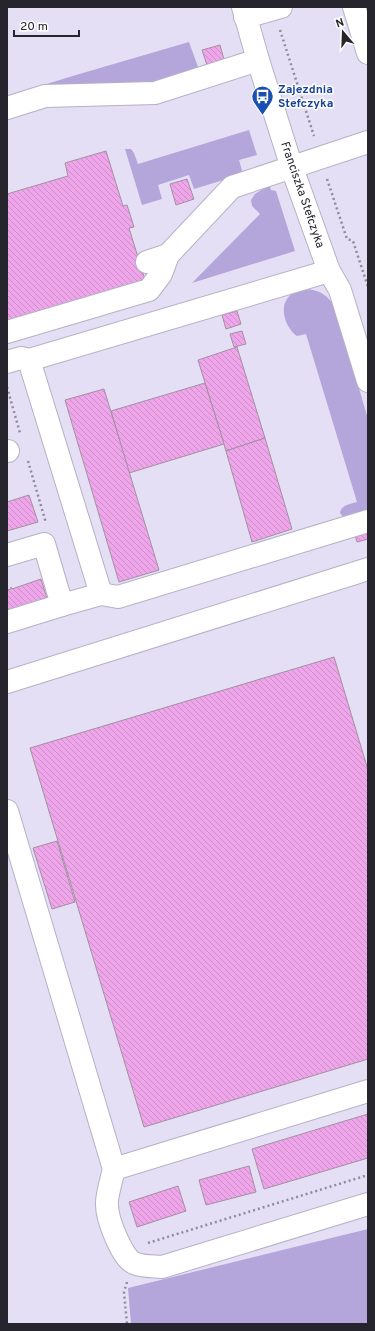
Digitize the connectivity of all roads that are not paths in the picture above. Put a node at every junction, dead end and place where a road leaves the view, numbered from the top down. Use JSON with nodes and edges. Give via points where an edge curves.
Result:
{"nodes":[{"id":1,"x":281,"y":7,"type":"edge"},
{"id":2,"x":354,"y":7,"type":"edge"},
{"id":3,"x":244,"y":12,"type":"edge"},
{"id":4,"x":368,"y":52,"type":"edge"},
{"id":5,"x":258,"y":60,"type":"junction"},
{"id":6,"x":7,"y":108,"type":"edge"},
{"id":7,"x":368,"y":142,"type":"edge"},
{"id":8,"x":292,"y":168,"type":"junction"},
{"id":9,"x":168,"y":255,"type":"junction"},
{"id":10,"x":147,"y":262,"type":"dead end"},
{"id":11,"x":329,"y":271,"type":"junction"},
{"id":12,"x":7,"y":332,"type":"edge"},
{"id":13,"x":29,"y":360,"type":"junction"},
{"id":14,"x":7,"y":362,"type":"edge"},
{"id":15,"x":368,"y":382,"type":"edge"},
{"id":16,"x":368,"y":521,"type":"edge"},
{"id":17,"x":7,"y":555,"type":"edge"},
{"id":18,"x":366,"y":576,"type":"edge"},
{"id":19,"x":101,"y":594,"type":"junction"},
{"id":20,"x":62,"y":605,"type":"junction"},
{"id":21,"x":7,"y":622,"type":"edge"},
{"id":22,"x":7,"y":682,"type":"edge"},
{"id":23,"x":7,"y":811,"type":"edge"},
{"id":24,"x":368,"y":1091,"type":"edge"},
{"id":25,"x":114,"y":1169,"type":"junction"},
{"id":26,"x":368,"y":1204,"type":"edge"}],
"edges":[{"from":1,"to":3,"type":"street"},
{"from":2,"to":4,"type":"street"},
{"from":3,"to":5,"type":"street","name":"Franciszka Stefczyka"},
{"from":5,"to":6,"type":"street","via":[[155,92],[46,96]]},
{"from":5,"to":8,"type":"street","name":"Franciszka Stefczyka"},
{"from":7,"to":8,"type":"street"},
{"from":8,"to":9,"type":"street","via":[[232,187]]},
{"from":8,"to":11,"type":"street","name":"Franciszka Stefczyka"},
{"from":9,"to":10,"type":"street"},
{"from":9,"to":12,"type":"street","via":[[161,274],[149,290]]},
{"from":11,"to":13,"type":"street"},
{"from":11,"to":15,"type":"street","name":"Franciszka Stefczyka","via":[[340,290]]},
{"from":13,"to":14,"type":"street","via":[[21,358]]},
{"from":13,"to":19,"type":"street"},
{"from":16,"to":19,"type":"street","via":[[118,597]]},
{"from":17,"to":20,"type":"street","via":[[44,544]]},
{"from":18,"to":22,"type":"street"},
{"from":19,"to":20,"type":"street"},
{"from":20,"to":21,"type":"street"},
{"from":23,"to":25,"type":"street"},
{"from":24,"to":25,"type":"street"},
{"from":25,"to":26,"type":"street","via":[[106,1205],[114,1235],[128,1257],[147,1266],[162,1267]]}]}
